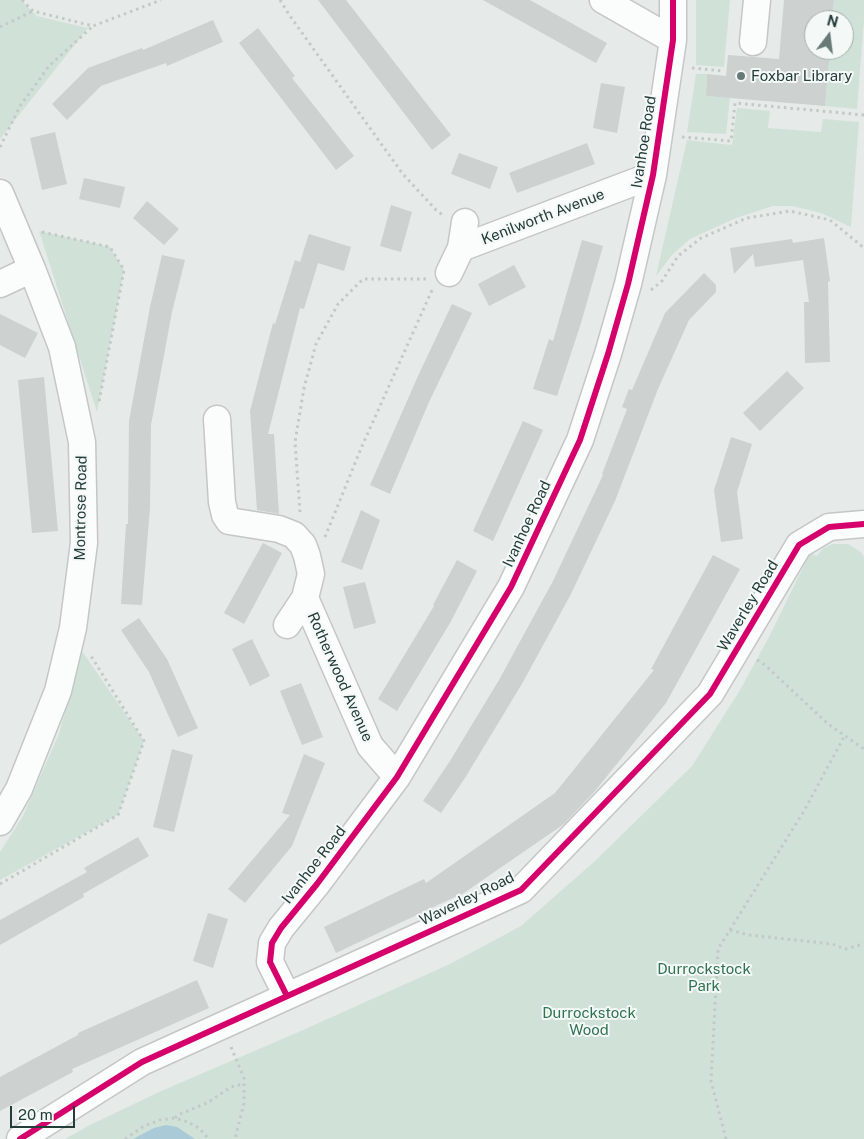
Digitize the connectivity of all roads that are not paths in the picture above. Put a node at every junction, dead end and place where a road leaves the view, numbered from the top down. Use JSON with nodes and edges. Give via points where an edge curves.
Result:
{"nodes":[{"id":1,"x":603,"y":0,"type":"edge"},
{"id":2,"x":673,"y":0,"type":"edge"},
{"id":3,"x":757,"y":0,"type":"edge"},
{"id":4,"x":673,"y":40,"type":"junction"},
{"id":5,"x":753,"y":42,"type":"dead end"},
{"id":6,"x":653,"y":175,"type":"junction"},
{"id":7,"x":0,"y":193,"type":"edge"},
{"id":8,"x":465,"y":222,"type":"road end"},
{"id":9,"x":461,"y":248,"type":"junction"},
{"id":10,"x":32,"y":268,"type":"junction"},
{"id":11,"x":443,"y":276,"type":"road end"},
{"id":12,"x":0,"y":284,"type":"edge"},
{"id":13,"x":217,"y":419,"type":"dead end"},
{"id":14,"x":864,"y":524,"type":"edge"},
{"id":15,"x":308,"y":586,"type":"junction"},
{"id":16,"x":287,"y":625,"type":"dead end"},
{"id":17,"x":397,"y":777,"type":"junction"},
{"id":18,"x":0,"y":822,"type":"edge"},
{"id":19,"x":287,"y":996,"type":"junction"},
{"id":20,"x":20,"y":1139,"type":"edge"}],
"edges":[{"from":1,"to":4,"type":"street"},
{"from":2,"to":4,"type":"street","name":"Ivanhoe Road"},
{"from":3,"to":5,"type":"street"},
{"from":4,"to":6,"type":"street","name":"Ivanhoe Road"},
{"from":6,"to":9,"type":"street","name":"Kenilworth Avenue"},
{"from":6,"to":17,"type":"street","name":"Ivanhoe Road","via":[[628,284],[580,440],[511,586]]},
{"from":7,"to":10,"type":"street","name":"Montrose Road"},
{"from":8,"to":9,"type":"street","name":"Kenilworth Avenue"},
{"from":9,"to":11,"type":"street","name":"Kenilworth Avenue"},
{"from":10,"to":12,"type":"street"},
{"from":10,"to":18,"type":"street","name":"Montrose Road","via":[[62,347],[82,442],[84,543],[73,628],[58,691],[19,789]]},
{"from":13,"to":15,"type":"street","via":[[225,515],[230,521],[240,524],[280,529],[314,541]]},
{"from":14,"to":19,"type":"street","name":"Waverley Road","via":[[829,527],[799,545],[710,694],[520,890]]},
{"from":15,"to":16,"type":"street","name":"Rotherwood Avenue"},
{"from":15,"to":17,"type":"street","name":"Rotherwood Avenue","via":[[370,746]]},
{"from":17,"to":19,"type":"street","name":"Ivanhoe Road","via":[[272,943],[270,962]]},
{"from":19,"to":20,"type":"street","name":"Waverley Road","via":[[142,1062]]}]}
